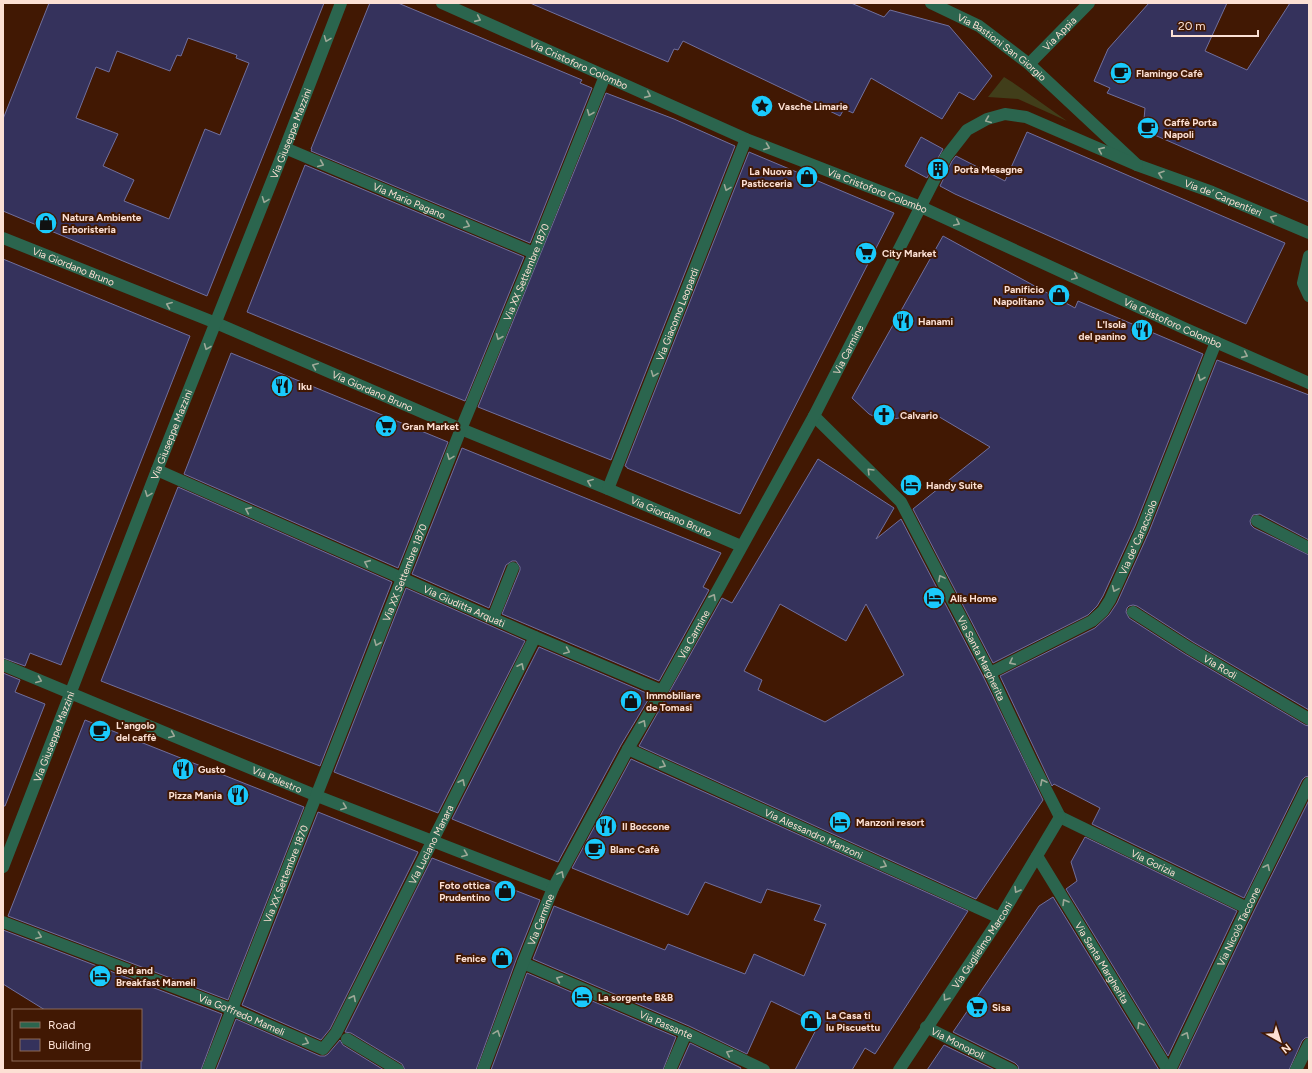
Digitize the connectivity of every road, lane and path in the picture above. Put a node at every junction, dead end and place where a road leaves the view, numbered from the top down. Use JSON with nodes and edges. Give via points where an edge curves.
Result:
{"nodes":[{"id":1,"x":341,"y":3,"type":"edge"},
{"id":2,"x":442,"y":3,"type":"edge"},
{"id":3,"x":931,"y":3,"type":"edge"},
{"id":4,"x":1089,"y":3,"type":"edge"},
{"id":5,"x":1030,"y":64,"type":"junction"},
{"id":6,"x":605,"y":76,"type":"junction"},
{"id":7,"x":1050,"y":83,"type":"joint"},
{"id":8,"x":746,"y":139,"type":"junction"},
{"id":9,"x":286,"y":148,"type":"junction"},
{"id":10,"x":1137,"y":165,"type":"junction"},
{"id":11,"x":921,"y":207,"type":"junction"},
{"id":12,"x":1309,"y":233,"type":"edge"},
{"id":13,"x":3,"y":238,"type":"edge"},
{"id":14,"x":534,"y":253,"type":"junction"},
{"id":15,"x":1309,"y":256,"type":"edge"},
{"id":16,"x":1309,"y":296,"type":"edge"},
{"id":17,"x":216,"y":323,"type":"junction"},
{"id":18,"x":1216,"y":342,"type":"junction"},
{"id":19,"x":1309,"y":383,"type":"edge"},
{"id":20,"x":814,"y":416,"type":"junction"},
{"id":21,"x":461,"y":429,"type":"junction"},
{"id":22,"x":157,"y":470,"type":"junction"},
{"id":23,"x":608,"y":489,"type":"junction"},
{"id":24,"x":1257,"y":521,"type":"dead end"},
{"id":25,"x":741,"y":546,"type":"junction"},
{"id":26,"x":1309,"y":548,"type":"edge"},
{"id":27,"x":513,"y":568,"type":"dead end"},
{"id":28,"x":403,"y":578,"type":"junction"},
{"id":29,"x":1133,"y":612,"type":"dead end"},
{"id":30,"x":493,"y":618,"type":"junction"},
{"id":31,"x":535,"y":637,"type":"junction"},
{"id":32,"x":3,"y":665,"type":"edge"},
{"id":33,"x":990,"y":673,"type":"junction"},
{"id":34,"x":662,"y":691,"type":"junction"},
{"id":35,"x":70,"y":693,"type":"junction"},
{"id":36,"x":1309,"y":719,"type":"edge"},
{"id":37,"x":628,"y":749,"type":"junction"},
{"id":38,"x":1309,"y":783,"type":"edge"},
{"id":39,"x":317,"y":796,"type":"junction"},
{"id":40,"x":1060,"y":817,"type":"junction"},
{"id":41,"x":432,"y":842,"type":"junction"},
{"id":42,"x":1036,"y":856,"type":"junction"},
{"id":43,"x":3,"y":867,"type":"edge"},
{"id":44,"x":553,"y":888,"type":"junction"},
{"id":45,"x":1247,"y":908,"type":"junction"},
{"id":46,"x":1000,"y":918,"type":"junction"},
{"id":47,"x":3,"y":922,"type":"edge"},
{"id":48,"x":523,"y":963,"type":"junction"},
{"id":49,"x":231,"y":1009,"type":"junction"},
{"id":50,"x":926,"y":1027,"type":"junction"},
{"id":51,"x":686,"y":1033,"type":"junction"},
{"id":52,"x":347,"y":1039,"type":"dead end"},
{"id":53,"x":1309,"y":1044,"type":"edge"},
{"id":54,"x":323,"y":1049,"type":"joint"},
{"id":55,"x":208,"y":1070,"type":"edge"},
{"id":56,"x":398,"y":1070,"type":"edge"},
{"id":57,"x":483,"y":1070,"type":"edge"},
{"id":58,"x":670,"y":1070,"type":"edge"},
{"id":59,"x":764,"y":1070,"type":"edge"},
{"id":60,"x":899,"y":1070,"type":"edge"},
{"id":61,"x":1012,"y":1070,"type":"edge"},
{"id":62,"x":1169,"y":1070,"type":"edge"},
{"id":63,"x":1296,"y":1070,"type":"edge"}],
"edges":[{"from":1,"to":9,"type":"street","name":"Via Giuseppe Mazzini","one_way":true},
{"from":2,"to":6,"type":"street","name":"Via Cristoforo Colombo","one_way":true},
{"from":3,"to":5,"type":"street","name":"Via Bastioni San Giorgio","via":[[979,26]]},
{"from":4,"to":5,"type":"street","name":"Via Appia"},
{"from":5,"to":7,"type":"street","name":"Via Bastioni San Giorgio"},
{"from":6,"to":8,"type":"street","name":"Via Cristoforo Colombo","one_way":true},
{"from":6,"to":14,"type":"street","name":"Via XX Settembre 1870","one_way":true},
{"from":7,"to":10,"type":"street","name":"Via de' Carpentieri"},
{"from":8,"to":11,"type":"street","name":"Via Cristoforo Colombo","one_way":true},
{"from":8,"to":23,"type":"street","name":"Via Giacomo Leopardi","one_way":true},
{"from":9,"to":14,"type":"street","name":"Via Mario Pagano","one_way":true},
{"from":9,"to":17,"type":"street","name":"Via Giuseppe Mazzini","one_way":true},
{"from":10,"to":11,"type":"street","name":"Via de' Carpentieri","one_way":true,"via":[[1026,117],[1005,114],[987,119],[967,130],[946,157]]},
{"from":12,"to":10,"type":"street","name":"Via de' Carpentieri","one_way":true,"via":[[1212,192]]},
{"from":11,"to":18,"type":"street","name":"Via Cristoforo Colombo","one_way":true},
{"from":11,"to":20,"type":"street","name":"Via Carmine"},
{"from":17,"to":13,"type":"street","name":"Via Giordano Bruno","one_way":true},
{"from":14,"to":21,"type":"street","name":"Via XX Settembre 1870","one_way":true},
{"from":15,"to":16,"type":"street","via":[[1304,283]]},
{"from":21,"to":17,"type":"street","name":"Via Giordano Bruno","one_way":true},
{"from":17,"to":22,"type":"street","name":"Via Giuseppe Mazzini","one_way":true},
{"from":18,"to":19,"type":"street","name":"Via Cristoforo Colombo","one_way":true},
{"from":18,"to":33,"type":"street","name":"Via de' Caracciolo","one_way":true,"via":[[1142,528],[1107,606],[1092,621]]},
{"from":20,"to":25,"type":"street","name":"Via Carmine"},
{"from":33,"to":20,"type":"street","name":"Via Santa Margherita","one_way":true,"via":[[901,502]]},
{"from":23,"to":21,"type":"street","name":"Via Giordano Bruno","one_way":true},
{"from":21,"to":28,"type":"street","name":"Via XX Settembre 1870","one_way":true},
{"from":28,"to":22,"type":"street","name":"Via Giuditta Arquati","one_way":true},
{"from":22,"to":35,"type":"street","name":"Via Giuseppe Mazzini","one_way":true},
{"from":23,"to":25,"type":"street","name":"Via Giordano Bruno"},
{"from":24,"to":26,"type":"street"},
{"from":34,"to":25,"type":"street","name":"Via Carmine","one_way":true},
{"from":27,"to":30,"type":"street"},
{"from":28,"to":30,"type":"street","name":"Via Giuditta Arquati"},
{"from":28,"to":39,"type":"street","name":"Via XX Settembre 1870","one_way":true},
{"from":29,"to":36,"type":"street","name":"Via Rodi"},
{"from":30,"to":31,"type":"street","name":"Via Giuditta Arquati"},
{"from":31,"to":34,"type":"street","name":"Via Giuditta Arquati","one_way":true},
{"from":41,"to":31,"type":"street","name":"Via Luciano Manara","one_way":true},
{"from":32,"to":35,"type":"street","name":"Via Palestro","one_way":true},
{"from":40,"to":33,"type":"street","name":"Via Santa Margherita","one_way":true},
{"from":37,"to":34,"type":"street","name":"Via Carmine","one_way":true},
{"from":35,"to":39,"type":"street","name":"Via Palestro","one_way":true},
{"from":35,"to":43,"type":"street","name":"Via Giuseppe Mazzini"},
{"from":44,"to":37,"type":"street","name":"Via Carmine","one_way":true},
{"from":37,"to":46,"type":"street","name":"Via Alessandro Manzoni","one_way":true},
{"from":45,"to":38,"type":"street","name":"Via Nicolò Taccone","one_way":true},
{"from":39,"to":41,"type":"street","name":"Via Palestro","one_way":true},
{"from":39,"to":49,"type":"street","name":"Via XX Settembre 1870"},
{"from":40,"to":42,"type":"street","name":"Via Guglielmo Marconi"},
{"from":40,"to":45,"type":"street","name":"Via Gorizia"},
{"from":41,"to":44,"type":"street","name":"Via Palestro","one_way":true},
{"from":54,"to":41,"type":"street","name":"Via Luciano Manara","one_way":true,"via":[[336,1033]]},
{"from":42,"to":46,"type":"street","name":"Via Guglielmo Marconi","one_way":true},
{"from":62,"to":42,"type":"street","name":"Via Santa Margherita","one_way":true},
{"from":44,"to":48,"type":"street","name":"Via Carmine"},
{"from":62,"to":45,"type":"street","name":"Via Nicolò Taccone","one_way":true},
{"from":46,"to":50,"type":"street","name":"Via Guglielmo Marconi","one_way":true},
{"from":47,"to":49,"type":"street","name":"Via Goffredo Mameli","one_way":true},
{"from":51,"to":48,"type":"street","name":"Via Passante","one_way":true},
{"from":57,"to":48,"type":"street","name":"Via Carmine","one_way":true},
{"from":49,"to":54,"type":"street","name":"Via Goffredo Mameli","one_way":true},
{"from":49,"to":55,"type":"street","name":"Via XX Settembre 1870"},
{"from":50,"to":60,"type":"street","name":"Via Guglielmo Marconi"},
{"from":50,"to":61,"type":"street","name":"Via Monopoli"},
{"from":51,"to":58,"type":"street"},
{"from":59,"to":51,"type":"street","name":"Via Passante","one_way":true},
{"from":52,"to":56,"type":"street"},
{"from":53,"to":63,"type":"street"}]}
